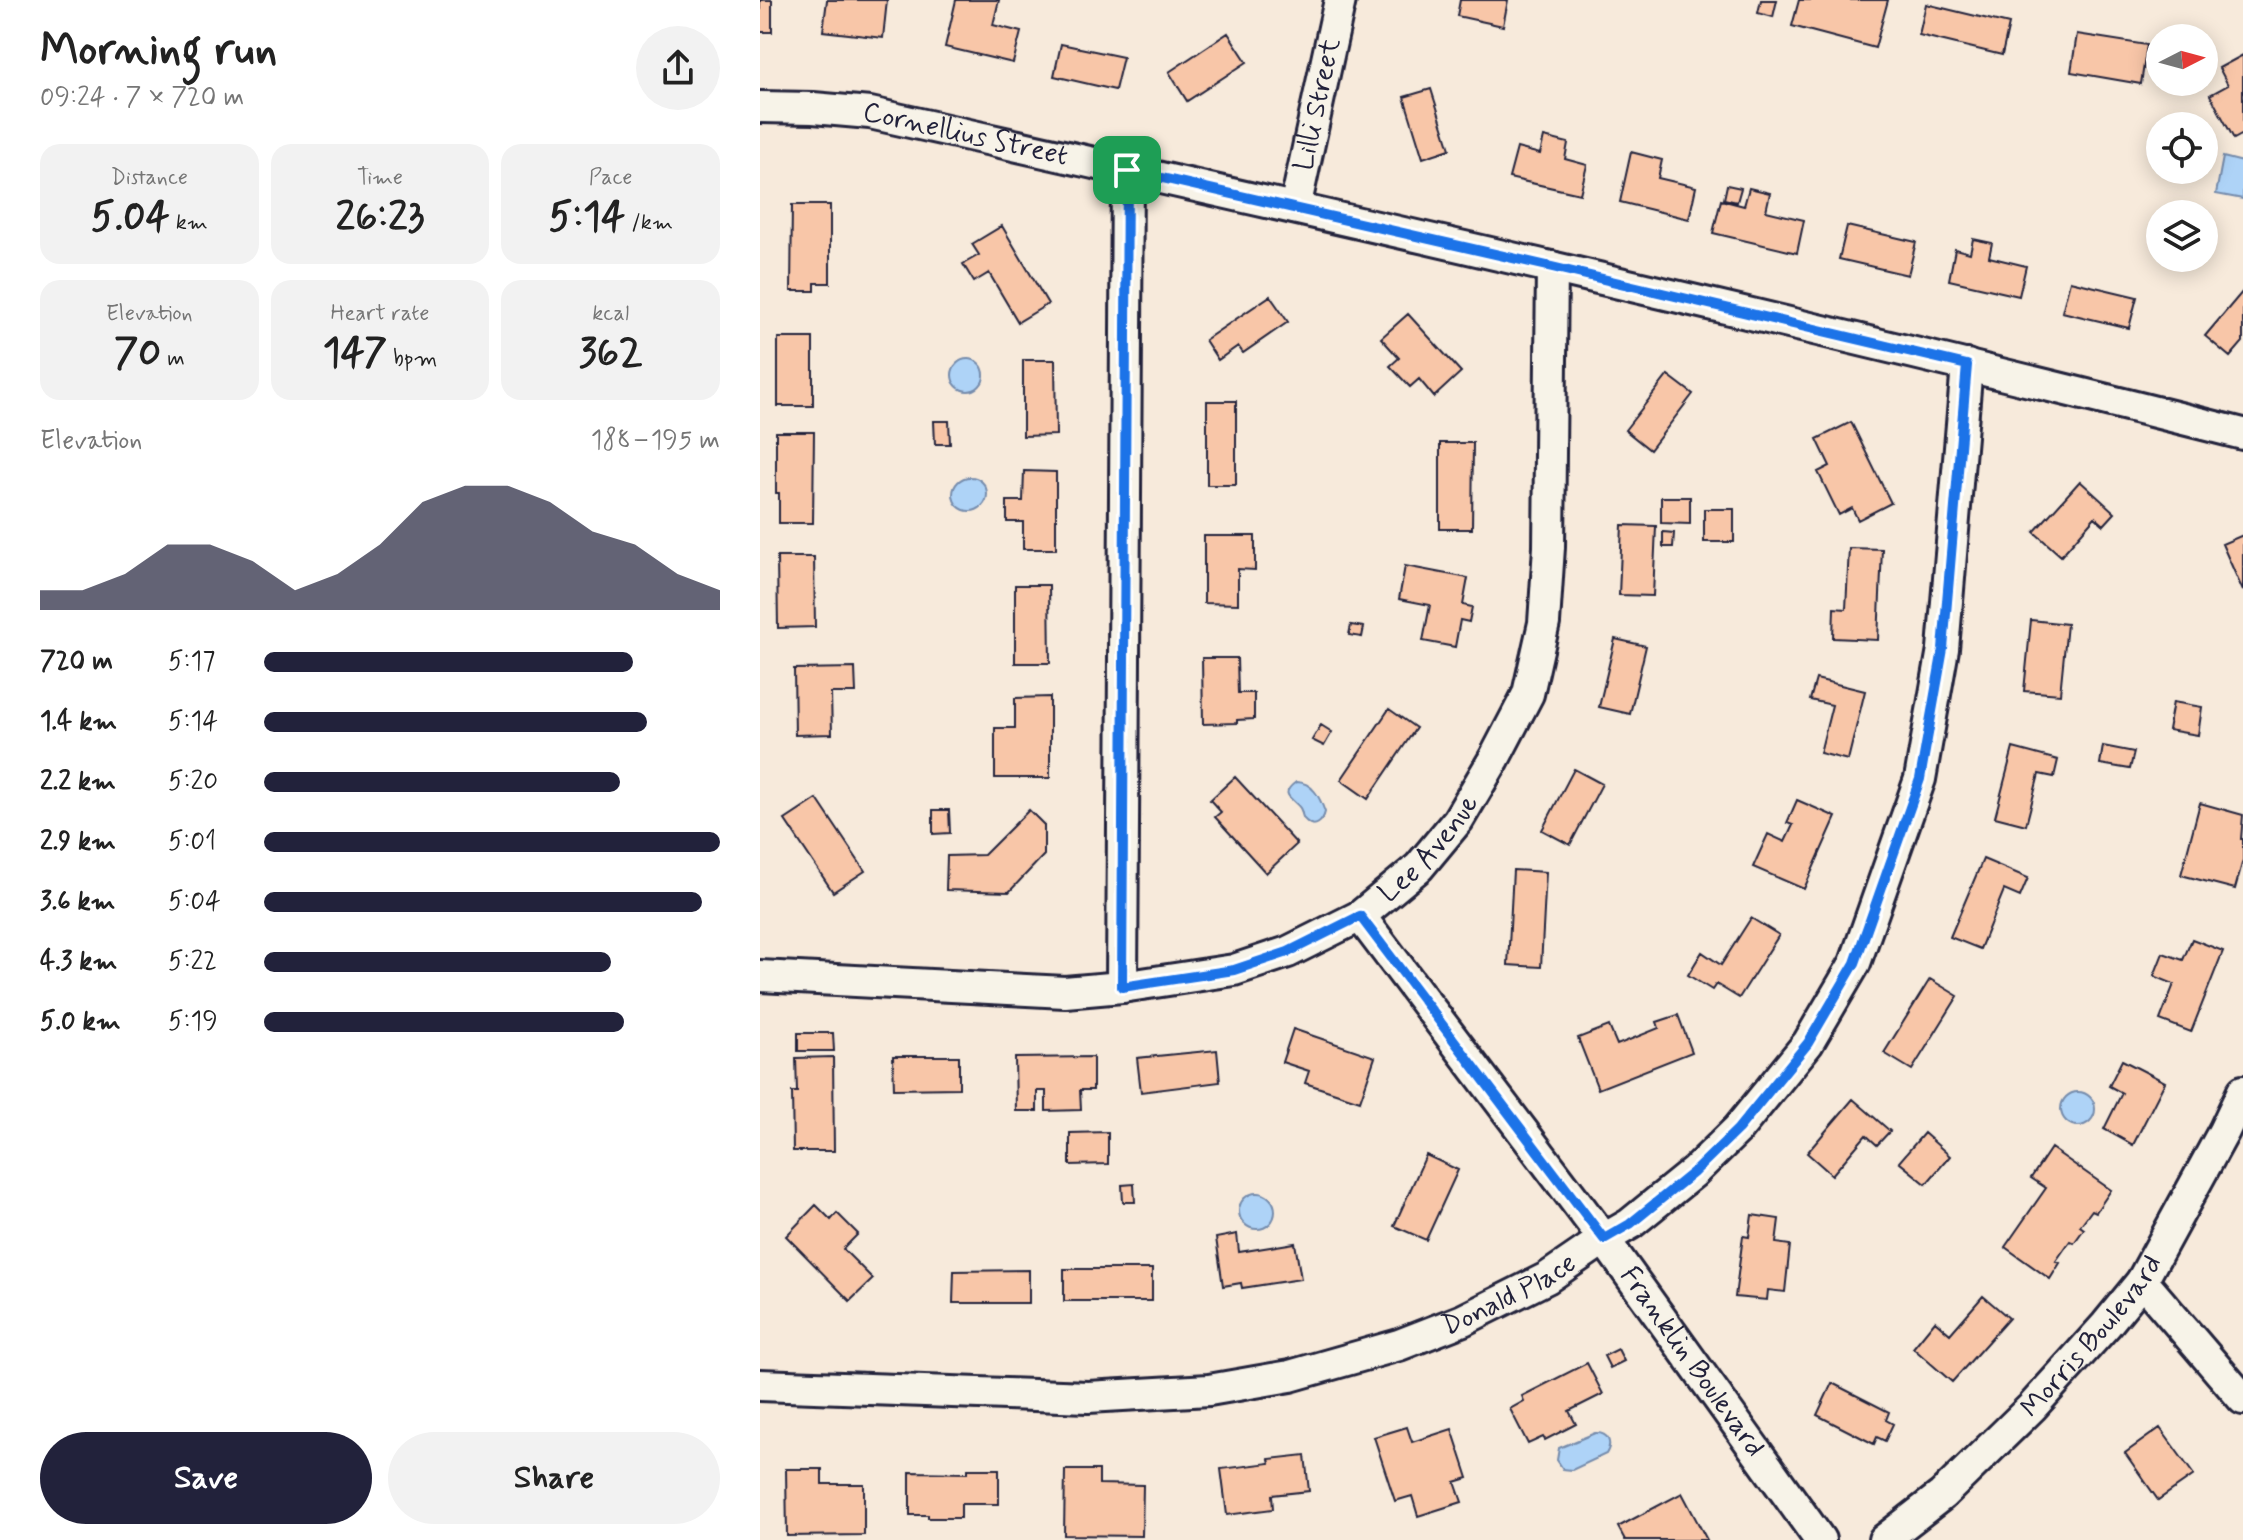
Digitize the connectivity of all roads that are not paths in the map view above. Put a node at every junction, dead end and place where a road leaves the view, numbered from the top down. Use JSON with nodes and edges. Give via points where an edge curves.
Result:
{"nodes":[{"id":1,"x":1340,"y":0,"type":"edge"},
{"id":2,"x":760,"y":107,"type":"edge"},
{"id":3,"x":1127,"y":170,"type":"junction"},
{"id":4,"x":1295,"y":208,"type":"junction"},
{"id":5,"x":1552,"y":267,"type":"junction"},
{"id":6,"x":1967,"y":365,"type":"junction"},
{"id":7,"x":2243,"y":434,"type":"edge"},
{"id":8,"x":1360,"y":916,"type":"junction"},
{"id":9,"x":760,"y":976,"type":"edge"},
{"id":10,"x":1122,"y":987,"type":"junction"},
{"id":11,"x":2243,"y":1091,"type":"edge"},
{"id":12,"x":1604,"y":1239,"type":"junction"},
{"id":13,"x":2142,"y":1281,"type":"junction"},
{"id":14,"x":760,"y":1385,"type":"edge"},
{"id":15,"x":2243,"y":1399,"type":"edge"},
{"id":16,"x":1820,"y":1540,"type":"edge"},
{"id":17,"x":1884,"y":1540,"type":"edge"}],
"edges":[{"from":1,"to":4,"type":"street","name":"Lilli Street"},
{"from":2,"to":3,"type":"street","name":"Cornellius Street","via":[[870,113]]},
{"from":3,"to":4,"type":"street","name":"Cornellius Street"},
{"from":3,"to":10,"type":"street"},
{"from":4,"to":5,"type":"street","name":"Cornellius Street"},
{"from":5,"to":6,"type":"street","name":"Cornellius Street"},
{"from":5,"to":8,"type":"street","name":"Lee Avenue","via":[[1549,547],[1544,623],[1528,694],[1458,820],[1419,867]]},
{"from":6,"to":7,"type":"street","name":"Cornellius Street"},
{"from":6,"to":12,"type":"street","name":"Donald Place","via":[[1943,649],[1920,779],[1855,963],[1808,1043],[1738,1129],[1694,1172]]},
{"from":8,"to":10,"type":"street","name":"Lee Avenue","via":[[1288,952],[1234,970]]},
{"from":8,"to":12,"type":"street","name":"Franklin Boulevard"},
{"from":9,"to":10,"type":"street","name":"Lee Avenue","via":[[1065,992]]},
{"from":11,"to":13,"type":"street","name":"Morris Boulevard"},
{"from":12,"to":14,"type":"street","name":"Donald Place","via":[[1547,1278],[1463,1320],[1399,1345],[1290,1376],[1209,1390],[1088,1397]]},
{"from":12,"to":16,"type":"street","name":"Franklin Boulevard"},
{"from":13,"to":15,"type":"street"},
{"from":13,"to":17,"type":"street","name":"Morris Boulevard","via":[[2032,1407],[1942,1495]]}]}
